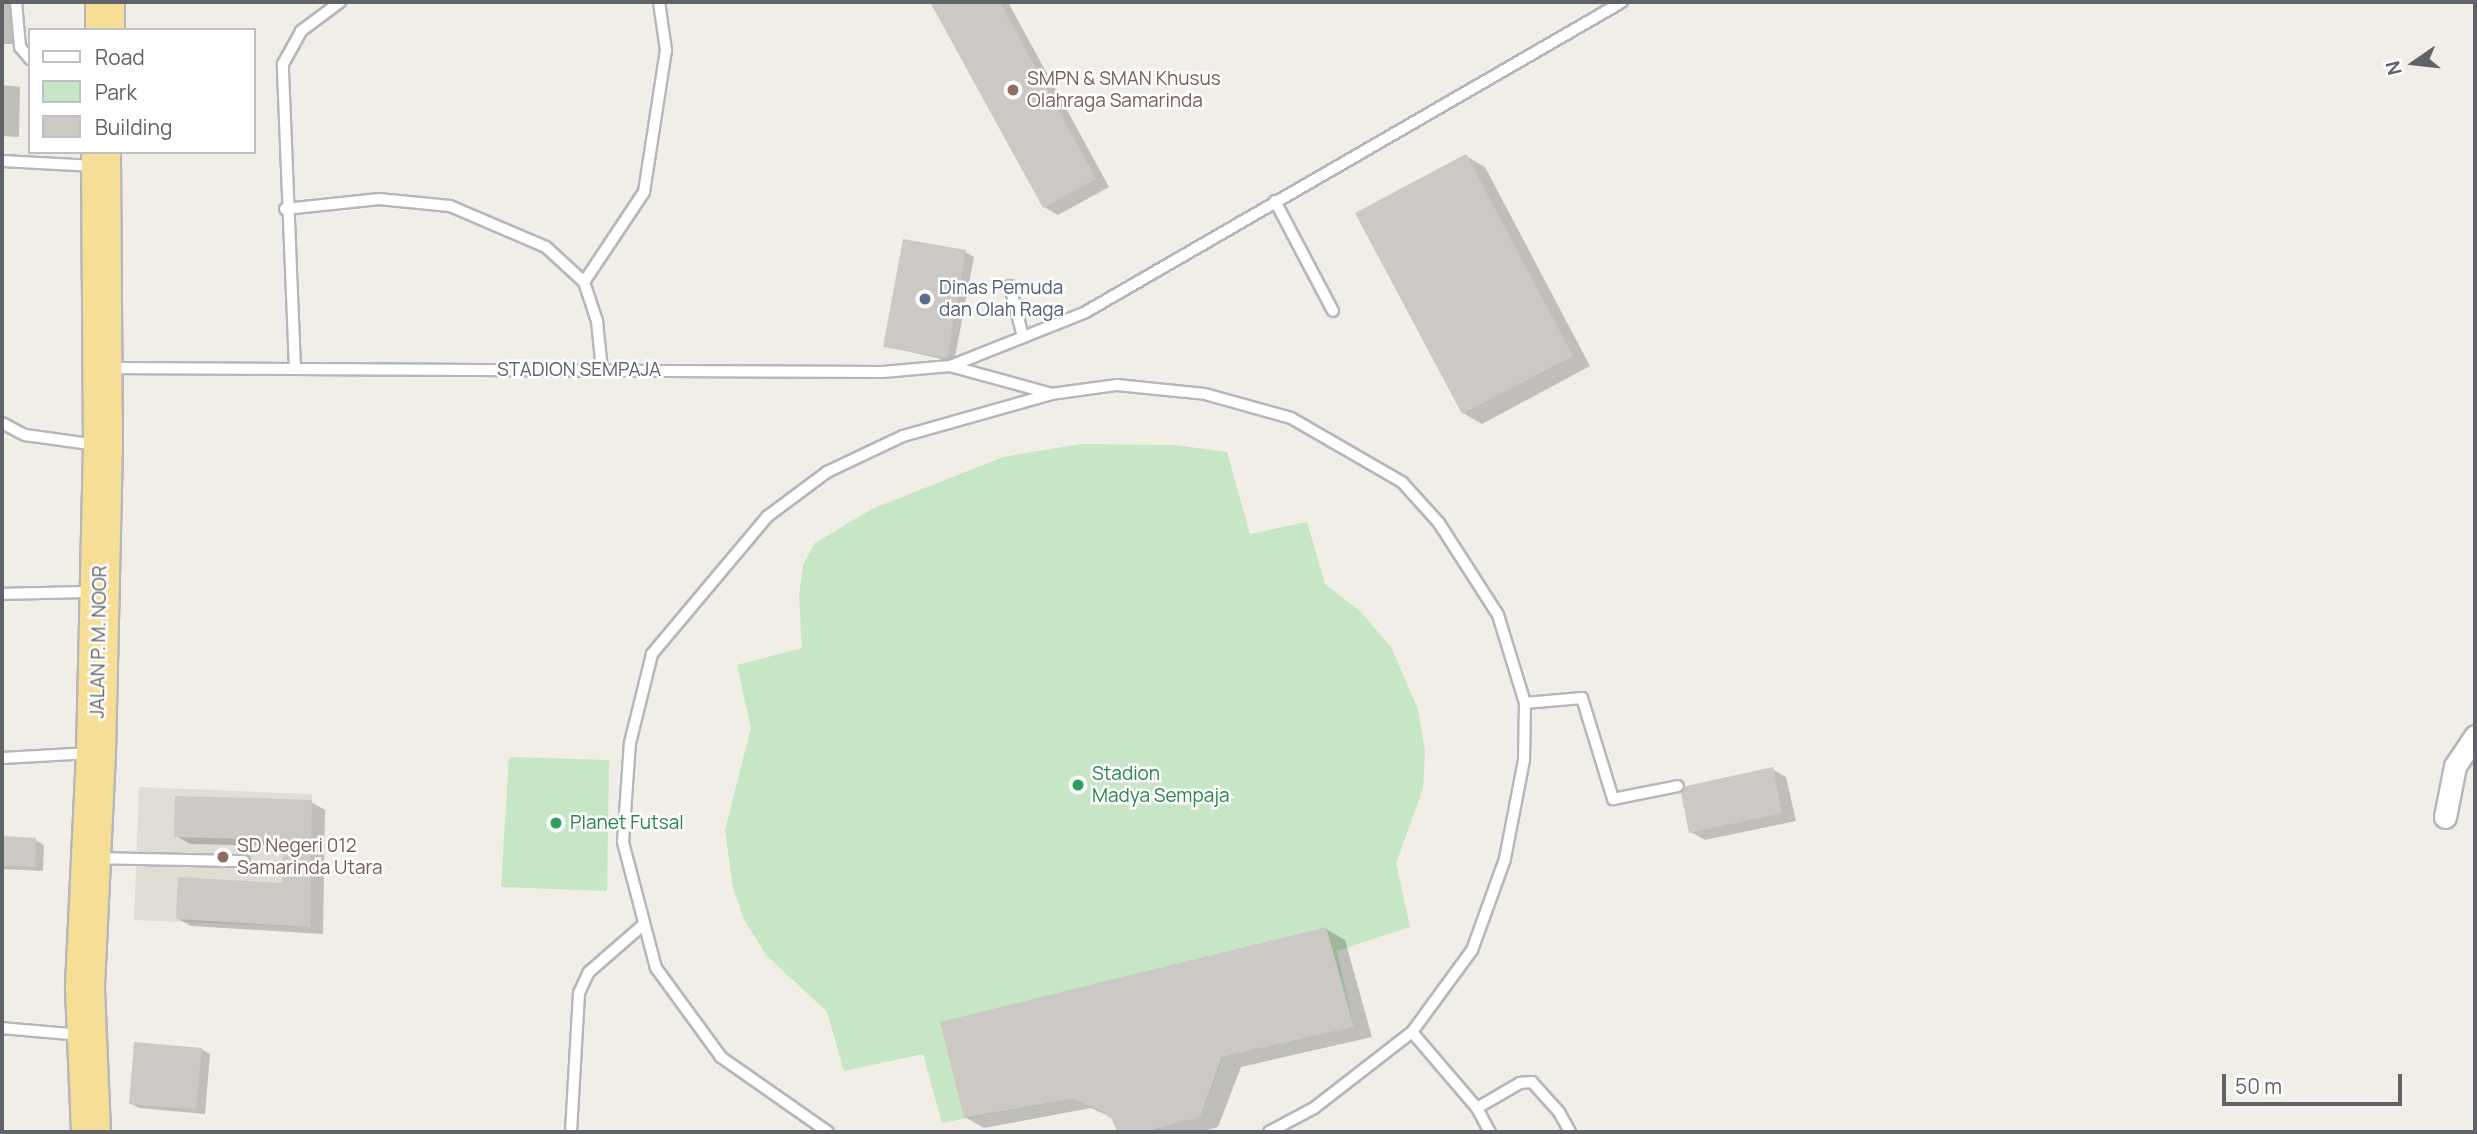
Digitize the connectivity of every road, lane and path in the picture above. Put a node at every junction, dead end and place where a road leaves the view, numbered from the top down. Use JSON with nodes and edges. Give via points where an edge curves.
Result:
{"nodes":[{"id":1,"x":16,"y":2,"type":"edge"},
{"id":2,"x":106,"y":2,"type":"edge"},
{"id":3,"x":340,"y":2,"type":"edge"},
{"id":4,"x":659,"y":2,"type":"edge"},
{"id":5,"x":1622,"y":2,"type":"edge"},
{"id":6,"x":105,"y":28,"type":"edge"},
{"id":7,"x":28,"y":57,"type":"edge"},
{"id":8,"x":101,"y":159,"type":"edge"},
{"id":9,"x":2,"y":161,"type":"edge"},
{"id":10,"x":1275,"y":201,"type":"junction"},
{"id":11,"x":285,"y":209,"type":"junction"},
{"id":12,"x":584,"y":282,"type":"junction"},
{"id":13,"x":1010,"y":286,"type":"dead end"},
{"id":14,"x":1333,"y":311,"type":"dead end"},
{"id":15,"x":1023,"y":337,"type":"junction"},
{"id":16,"x":950,"y":366,"type":"junction"},
{"id":17,"x":103,"y":368,"type":"junction"},
{"id":18,"x":295,"y":369,"type":"junction"},
{"id":19,"x":602,"y":370,"type":"junction"},
{"id":20,"x":1051,"y":394,"type":"junction"},
{"id":21,"x":2,"y":423,"type":"edge"},
{"id":22,"x":103,"y":446,"type":"junction"},
{"id":23,"x":100,"y":592,"type":"junction"},
{"id":24,"x":2,"y":594,"type":"edge"},
{"id":25,"x":1525,"y":703,"type":"junction"},
{"id":26,"x":2475,"y":736,"type":"edge"},
{"id":27,"x":96,"y":753,"type":"junction"},
{"id":28,"x":2,"y":758,"type":"edge"},
{"id":29,"x":1678,"y":786,"type":"dead end"},
{"id":30,"x":2445,"y":817,"type":"dead end"},
{"id":31,"x":90,"y":858,"type":"junction"},
{"id":32,"x":244,"y":861,"type":"dead end"},
{"id":33,"x":642,"y":926,"type":"junction"},
{"id":34,"x":2,"y":1028,"type":"edge"},
{"id":35,"x":1412,"y":1032,"type":"junction"},
{"id":36,"x":88,"y":1035,"type":"junction"},
{"id":37,"x":1477,"y":1108,"type":"junction"},
{"id":38,"x":91,"y":1132,"type":"edge"},
{"id":39,"x":571,"y":1132,"type":"edge"},
{"id":40,"x":828,"y":1132,"type":"edge"},
{"id":41,"x":1269,"y":1132,"type":"edge"},
{"id":42,"x":1490,"y":1132,"type":"edge"},
{"id":43,"x":1570,"y":1132,"type":"edge"}],
"edges":[{"from":1,"to":7,"type":"lane","via":[[20,47]]},
{"from":2,"to":6,"type":"highway"},
{"from":3,"to":11,"type":"lane","via":[[301,31],[283,64]]},
{"from":4,"to":12,"type":"lane","via":[[666,50],[644,192]]},
{"from":5,"to":10,"type":"lane"},
{"from":8,"to":9,"type":"lane"},
{"from":8,"to":17,"type":"highway","name":"JALAN P. M. NOOR"},
{"from":10,"to":14,"type":"lane"},
{"from":10,"to":15,"type":"lane","via":[[1084,313]]},
{"from":11,"to":12,"type":"lane","via":[[379,200],[450,206],[546,247]]},
{"from":11,"to":18,"type":"lane"},
{"from":12,"to":19,"type":"lane","via":[[597,321]]},
{"from":13,"to":15,"type":"lane"},
{"from":15,"to":16,"type":"lane"},
{"from":16,"to":19,"type":"lane","name":"STADION SEMPAJA","via":[[883,372]]},
{"from":16,"to":20,"type":"lane","name":"STADION SEMPAJA"},
{"from":17,"to":18,"type":"lane","name":"STADION SEMPAJA"},
{"from":17,"to":22,"type":"highway","name":"JALAN P. M. NOOR"},
{"from":18,"to":19,"type":"lane","name":"STADION SEMPAJA"},
{"from":20,"to":25,"type":"lane","name":"STADION SEMPAJA","via":[[1116,385],[1205,394],[1291,418],[1402,482],[1439,523],[1498,615]]},
{"from":20,"to":33,"type":"lane","name":"STADION SEMPAJA","via":[[903,436],[827,472],[768,516],[652,654],[630,743],[623,842]]},
{"from":21,"to":22,"type":"lane","via":[[25,435]]},
{"from":22,"to":23,"type":"highway","name":"JALAN P. M. NOOR"},
{"from":23,"to":24,"type":"lane"},
{"from":23,"to":27,"type":"highway","name":"JALAN P. M. NOOR"},
{"from":25,"to":29,"type":"lane","via":[[1582,698],[1613,799]]},
{"from":25,"to":35,"type":"lane","name":"STADION SEMPAJA","via":[[1524,760],[1505,859],[1472,950]]},
{"from":26,"to":30,"type":"street","via":[[2455,766]]},
{"from":27,"to":28,"type":"lane"},
{"from":27,"to":31,"type":"highway","name":"JALAN P. M. NOOR"},
{"from":31,"to":32,"type":"lane"},
{"from":31,"to":36,"type":"highway","name":"JALAN P. M. NOOR","via":[[85,986]]},
{"from":33,"to":39,"type":"lane","via":[[589,972],[579,993]]},
{"from":33,"to":40,"type":"lane","name":"STADION SEMPAJA","via":[[656,968],[721,1057]]},
{"from":34,"to":36,"type":"lane"},
{"from":35,"to":37,"type":"lane"},
{"from":35,"to":41,"type":"lane","name":"STADION SEMPAJA","via":[[1314,1108]]},
{"from":36,"to":38,"type":"highway","name":"JALAN P. M. NOOR"},
{"from":37,"to":42,"type":"lane"},
{"from":37,"to":43,"type":"lane","via":[[1520,1083],[1532,1082]]}]}
